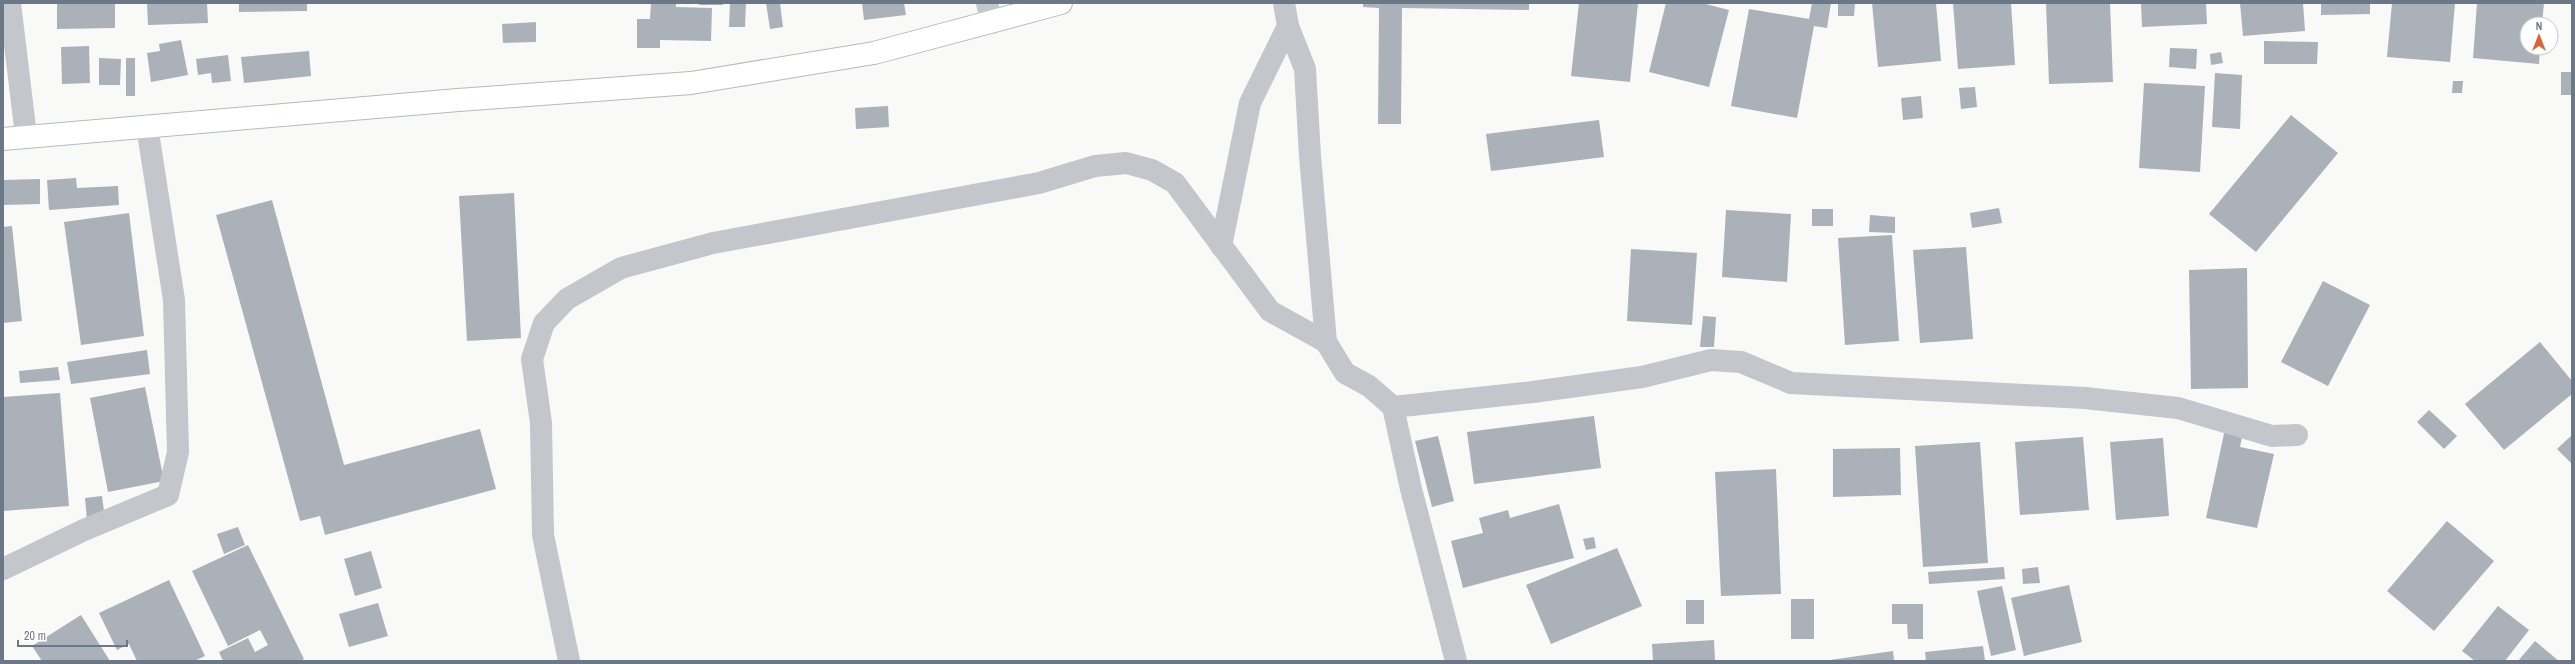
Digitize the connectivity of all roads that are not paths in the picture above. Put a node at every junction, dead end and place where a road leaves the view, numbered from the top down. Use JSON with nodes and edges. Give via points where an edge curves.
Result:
{"nodes":[{"id":1,"x":10,"y":3,"type":"edge"},
{"id":2,"x":1061,"y":3,"type":"edge"},
{"id":3,"x":1284,"y":3,"type":"edge"},
{"id":4,"x":990,"y":13,"type":"edge"},
{"id":5,"x":1288,"y":26,"type":"junction"},
{"id":6,"x":147,"y":126,"type":"junction"},
{"id":7,"x":26,"y":136,"type":"junction"},
{"id":8,"x":3,"y":140,"type":"edge"},
{"id":9,"x":1220,"y":246,"type":"junction"},
{"id":10,"x":1326,"y":342,"type":"junction"},
{"id":11,"x":1393,"y":407,"type":"junction"},
{"id":12,"x":2297,"y":435,"type":"dead end"},
{"id":13,"x":3,"y":569,"type":"edge"},
{"id":14,"x":569,"y":661,"type":"edge"},
{"id":15,"x":1456,"y":661,"type":"edge"}],
"edges":[{"from":1,"to":7,"type":"street"},
{"from":2,"to":4,"type":"street"},
{"from":3,"to":5,"type":"street"},
{"from":4,"to":6,"type":"street","via":[[874,53],[691,83]]},
{"from":5,"to":9,"type":"street","via":[[1250,103]]},
{"from":5,"to":10,"type":"street","via":[[1305,69]]},
{"from":6,"to":7,"type":"street"},
{"from":6,"to":13,"type":"street","via":[[174,300],[178,452],[168,495],[84,530]]},
{"from":7,"to":8,"type":"street"},
{"from":9,"to":10,"type":"street","via":[[1270,310]]},
{"from":9,"to":14,"type":"street","via":[[1175,183],[1152,170],[1126,163],[1095,166],[1039,183],[713,243],[621,268],[567,299],[544,323],[532,358],[540,423],[543,535]]},
{"from":10,"to":11,"type":"street","via":[[1345,373],[1369,386]]},
{"from":11,"to":12,"type":"street","via":[[1634,378],[1711,360],[1741,362],[1791,382],[2002,392],[2178,408],[2272,436]]},
{"from":11,"to":15,"type":"street","via":[[1411,489]]}]}
